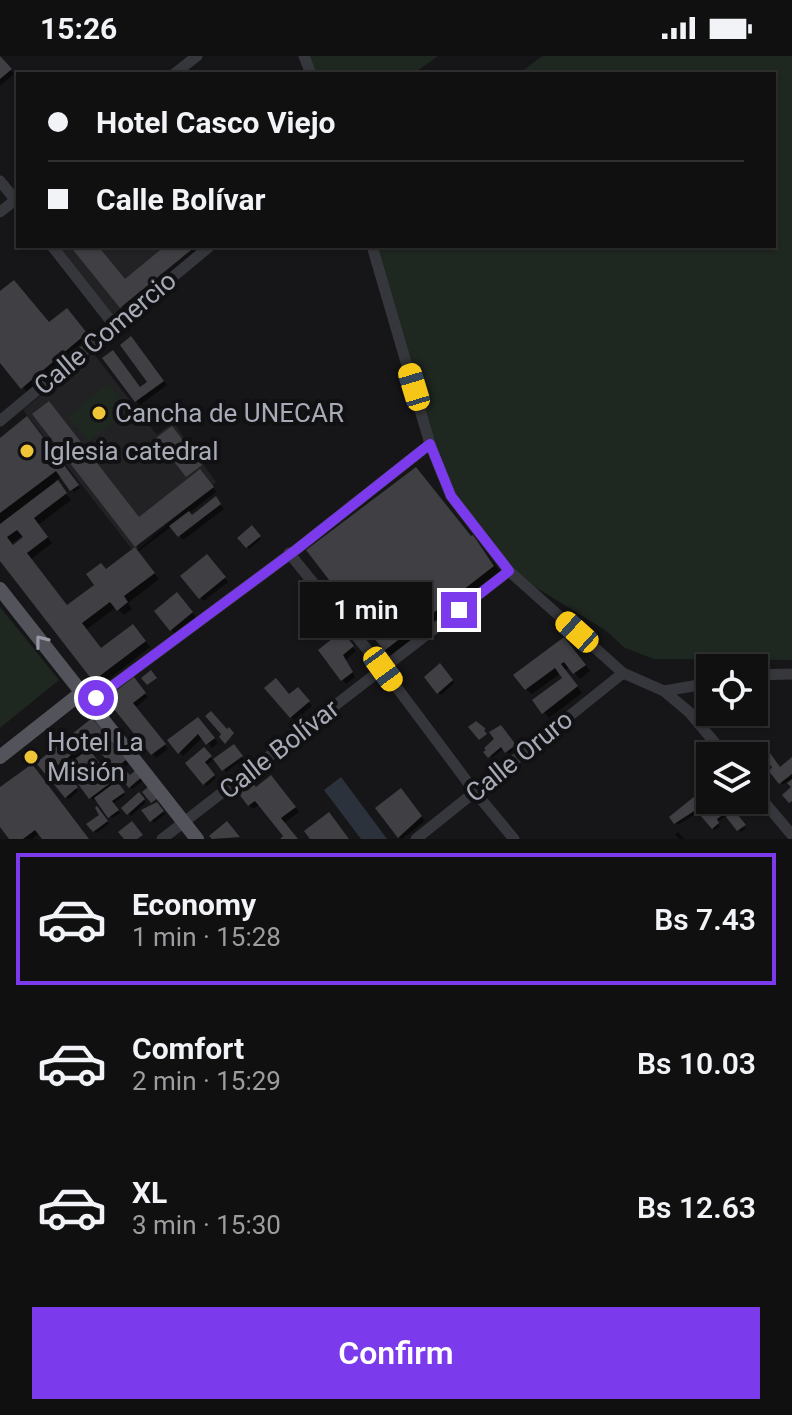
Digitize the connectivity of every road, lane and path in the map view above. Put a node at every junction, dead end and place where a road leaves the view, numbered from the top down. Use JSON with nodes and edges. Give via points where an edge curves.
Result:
{"nodes":[{"id":1,"x":197,"y":56,"type":"edge"},
{"id":2,"x":177,"y":72,"type":"edge"},
{"id":3,"x":0,"y":181,"type":"edge"},
{"id":4,"x":16,"y":200,"type":"edge"},
{"id":5,"x":54,"y":248,"type":"edge"},
{"id":6,"x":208,"y":248,"type":"edge"},
{"id":7,"x":373,"y":248,"type":"edge"},
{"id":8,"x":114,"y":325,"type":"junction"},
{"id":9,"x":0,"y":421,"type":"edge"},
{"id":10,"x":430,"y":444,"type":"junction"},
{"id":11,"x":289,"y":553,"type":"junction"},
{"id":12,"x":509,"y":571,"type":"junction"},
{"id":13,"x":0,"y":589,"type":"edge"},
{"id":14,"x":383,"y":669,"type":"junction"},
{"id":15,"x":623,"y":673,"type":"junction"},
{"id":16,"x":792,"y":674,"type":"edge"},
{"id":17,"x":768,"y":675,"type":"edge"},
{"id":18,"x":696,"y":685,"type":"edge"},
{"id":19,"x":664,"y":691,"type":"junction"},
{"id":20,"x":81,"y":693,"type":"junction"},
{"id":21,"x":714,"y":742,"type":"edge"},
{"id":22,"x":0,"y":757,"type":"edge"},
{"id":23,"x":475,"y":792,"type":"junction"},
{"id":24,"x":768,"y":807,"type":"edge"},
{"id":25,"x":184,"y":822,"type":"junction"},
{"id":26,"x":792,"y":835,"type":"edge"},
{"id":27,"x":162,"y":839,"type":"edge"},
{"id":28,"x":197,"y":839,"type":"edge"},
{"id":29,"x":416,"y":839,"type":"edge"},
{"id":30,"x":514,"y":839,"type":"edge"}],
"edges":[{"from":1,"to":2,"type":"street"},
{"from":3,"to":4,"type":"street"},
{"from":5,"to":8,"type":"street"},
{"from":6,"to":8,"type":"street","name":"Calle Comercio"},
{"from":7,"to":10,"type":"street"},
{"from":8,"to":9,"type":"street","name":"Calle Comercio"},
{"from":10,"to":11,"type":"street"},
{"from":10,"to":12,"type":"street","via":[[451,496]]},
{"from":11,"to":14,"type":"street"},
{"from":11,"to":20,"type":"street","via":[[96,698]]},
{"from":12,"to":14,"type":"street","name":"Calle Bolívar"},
{"from":12,"to":15,"type":"street"},
{"from":20,"to":13,"type":"main road","one_way":true},
{"from":14,"to":23,"type":"street"},
{"from":14,"to":25,"type":"street","name":"Calle Bolívar"},
{"from":15,"to":19,"type":"street"},
{"from":15,"to":23,"type":"street","name":"Calle Oruro"},
{"from":16,"to":17,"type":"street"},
{"from":18,"to":19,"type":"street"},
{"from":19,"to":21,"type":"street"},
{"from":20,"to":22,"type":"main road"},
{"from":20,"to":25,"type":"main road"},
{"from":23,"to":29,"type":"street","name":"Calle Oruro"},
{"from":23,"to":30,"type":"street"},
{"from":24,"to":26,"type":"street"},
{"from":25,"to":27,"type":"street","name":"Calle Bolívar"},
{"from":25,"to":28,"type":"main road"}]}
